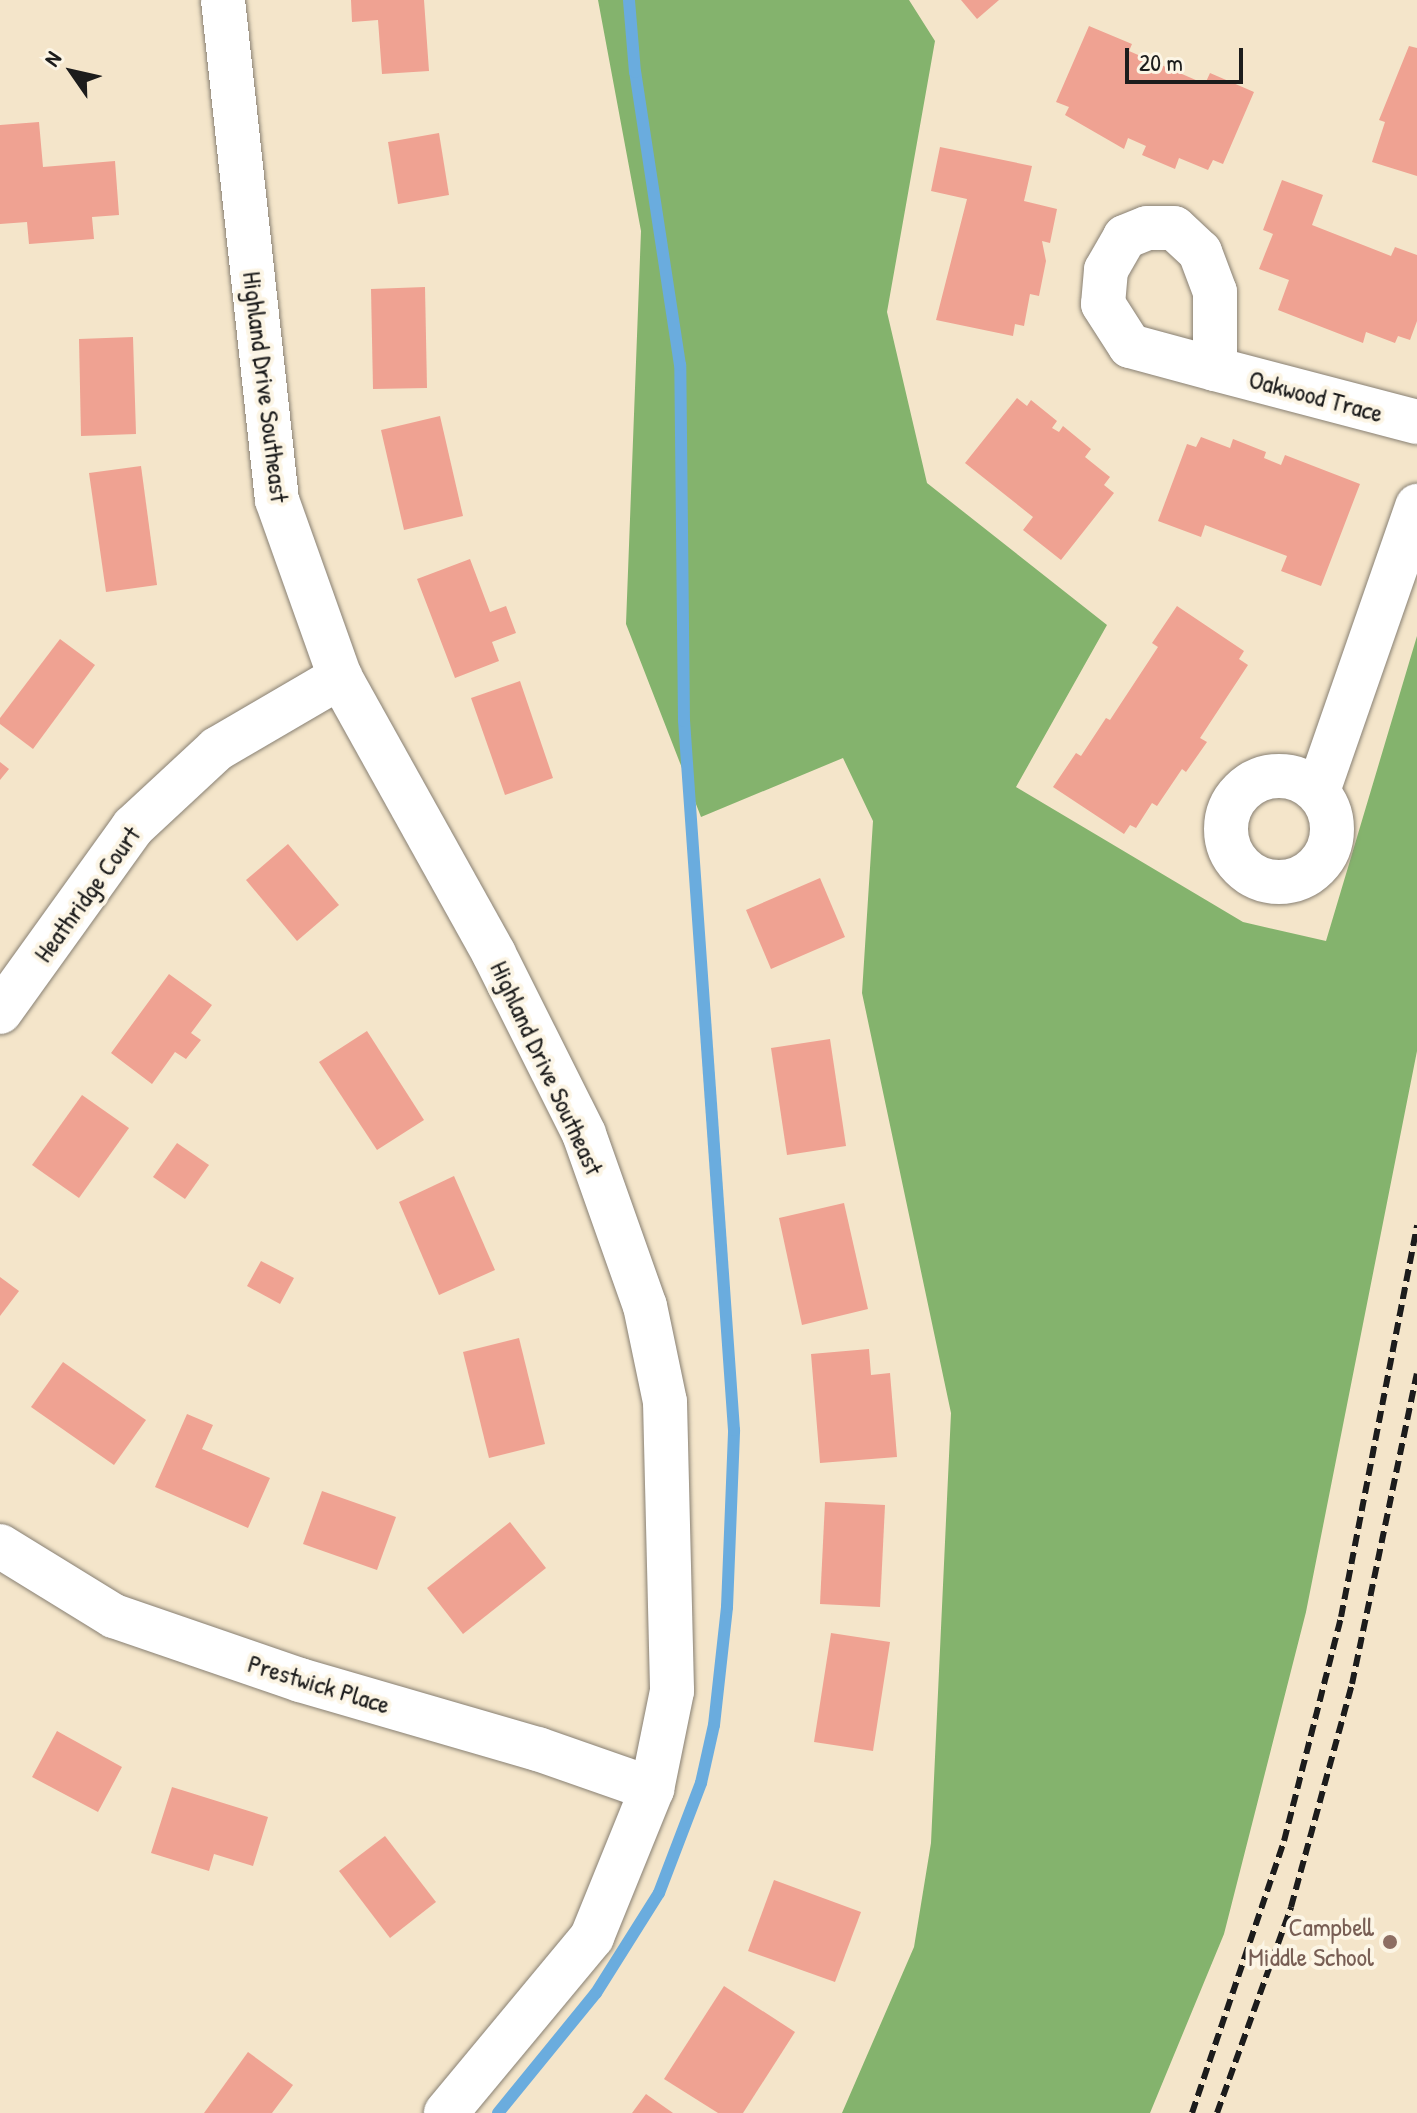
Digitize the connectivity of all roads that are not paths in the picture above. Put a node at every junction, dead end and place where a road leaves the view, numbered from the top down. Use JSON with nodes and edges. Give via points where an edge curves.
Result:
{"nodes":[{"id":1,"x":223,"y":0,"type":"edge"},
{"id":2,"x":1215,"y":369,"type":"dead end"},
{"id":3,"x":1417,"y":422,"type":"edge"},
{"id":4,"x":1417,"y":506,"type":"edge"},
{"id":5,"x":340,"y":677,"type":"junction"},
{"id":6,"x":1318,"y":791,"type":"dead end"},
{"id":7,"x":0,"y":1012,"type":"edge"},
{"id":8,"x":0,"y":1546,"type":"edge"},
{"id":9,"x":652,"y":1789,"type":"junction"},
{"id":10,"x":446,"y":2113,"type":"edge"}],
"edges":[{"from":1,"to":5,"type":"street","name":"Highland Drive Southeast","via":[[277,500]]},
{"from":2,"to":3,"type":"street","name":"Oakwood Trace"},
{"from":4,"to":6,"type":"street"},
{"from":5,"to":7,"type":"street","name":"Heathridge Court","via":[[217,749],[133,827]]},
{"from":5,"to":9,"type":"street","name":"Highland Drive Southeast","via":[[494,954],[584,1134],[645,1306],[665,1402],[672,1676]]},
{"from":8,"to":9,"type":"street","name":"Prestwick Place","via":[[114,1616]]},
{"from":9,"to":10,"type":"street","name":"Highland Drive Southeast","via":[[592,1937]]}]}
